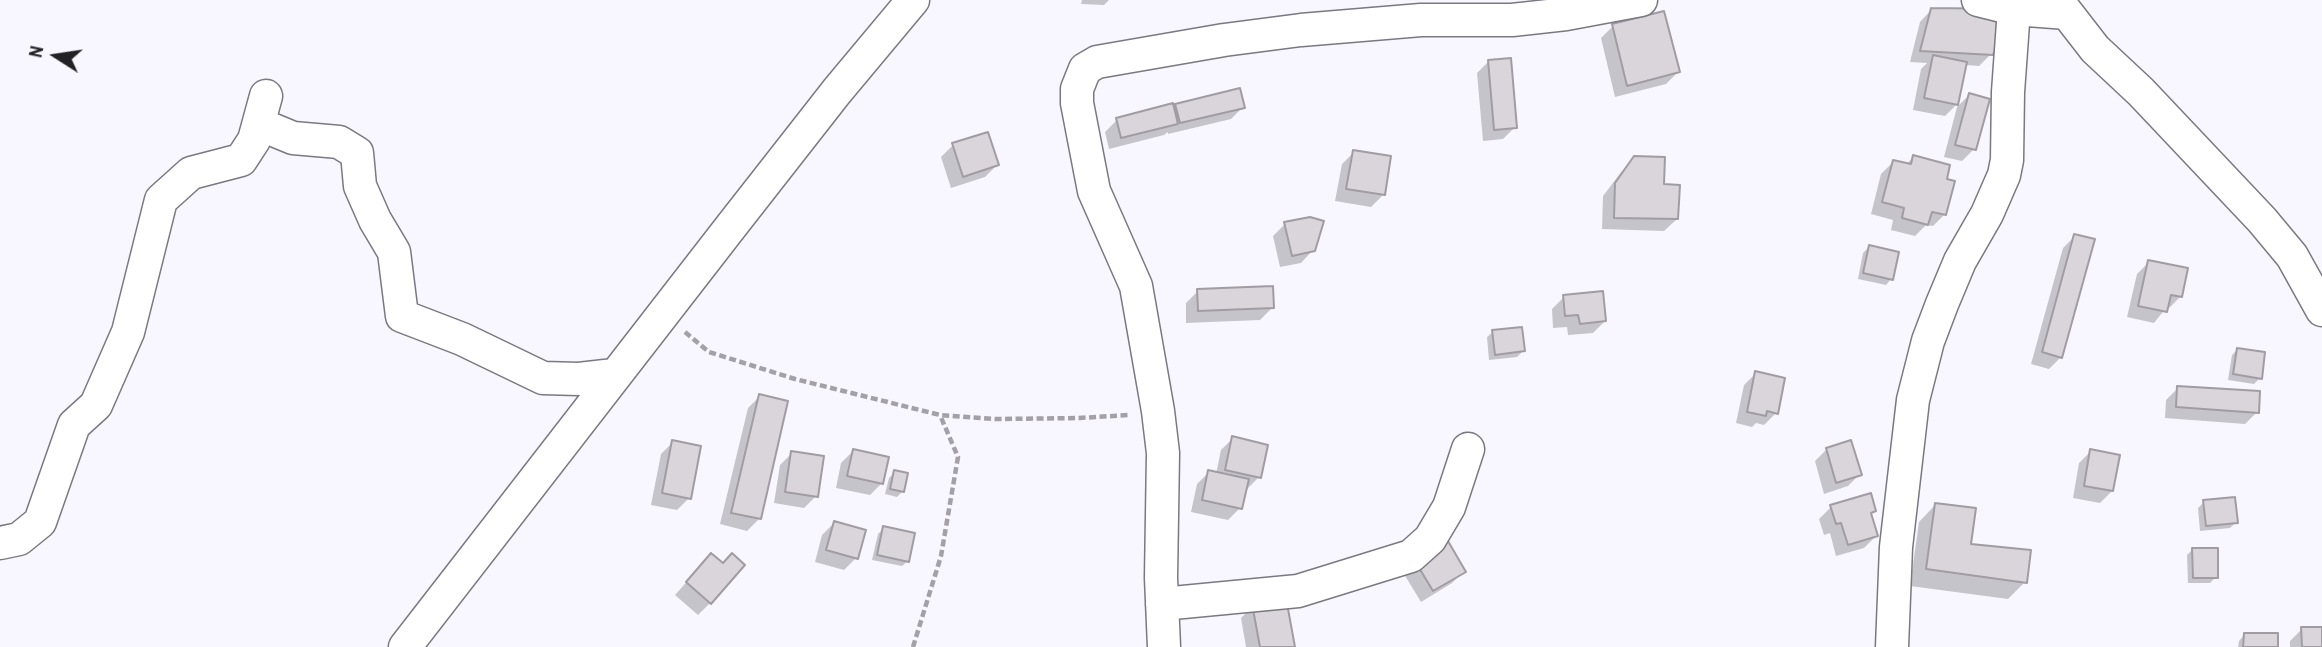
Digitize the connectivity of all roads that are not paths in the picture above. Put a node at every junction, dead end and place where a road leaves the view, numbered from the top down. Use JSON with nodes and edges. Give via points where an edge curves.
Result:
{"nodes":[{"id":1,"x":914,"y":0,"type":"edge"},
{"id":2,"x":1641,"y":0,"type":"edge"},
{"id":3,"x":1978,"y":0,"type":"edge"},
{"id":4,"x":2062,"y":7,"type":"edge"},
{"id":5,"x":2014,"y":9,"type":"junction"},
{"id":6,"x":2322,"y":310,"type":"edge"},
{"id":7,"x":614,"y":376,"type":"junction"},
{"id":8,"x":1468,"y":449,"type":"dead end"},
{"id":9,"x":0,"y":543,"type":"edge"},
{"id":10,"x":1162,"y":604,"type":"junction"},
{"id":11,"x":405,"y":647,"type":"edge"},
{"id":12,"x":1164,"y":647,"type":"edge"},
{"id":13,"x":1892,"y":647,"type":"edge"}],
"edges":[{"from":1,"to":7,"type":"street"},
{"from":2,"to":10,"type":"street","via":[[1512,20],[1325,27],[1097,62],[1085,69],[1077,103],[1094,191],[1136,286],[1158,411],[1163,453]]},
{"from":3,"to":5,"type":"street"},
{"from":4,"to":5,"type":"street"},
{"from":4,"to":6,"type":"street","via":[[2095,49],[2262,220],[2292,256]]},
{"from":5,"to":13,"type":"street","via":[[2004,175],[1942,304],[1913,400],[1896,547]]},
{"from":7,"to":9,"type":"street","via":[[543,378],[402,316],[394,252],[359,186],[357,153],[339,142],[293,138],[262,110],[254,140],[241,160],[191,173],[161,200],[128,332],[96,405],[74,425],[40,522],[19,539]]},
{"from":7,"to":11,"type":"street"},
{"from":8,"to":10,"type":"street","via":[[1450,507],[1430,540],[1411,556],[1298,591]]},
{"from":10,"to":12,"type":"street"}]}
